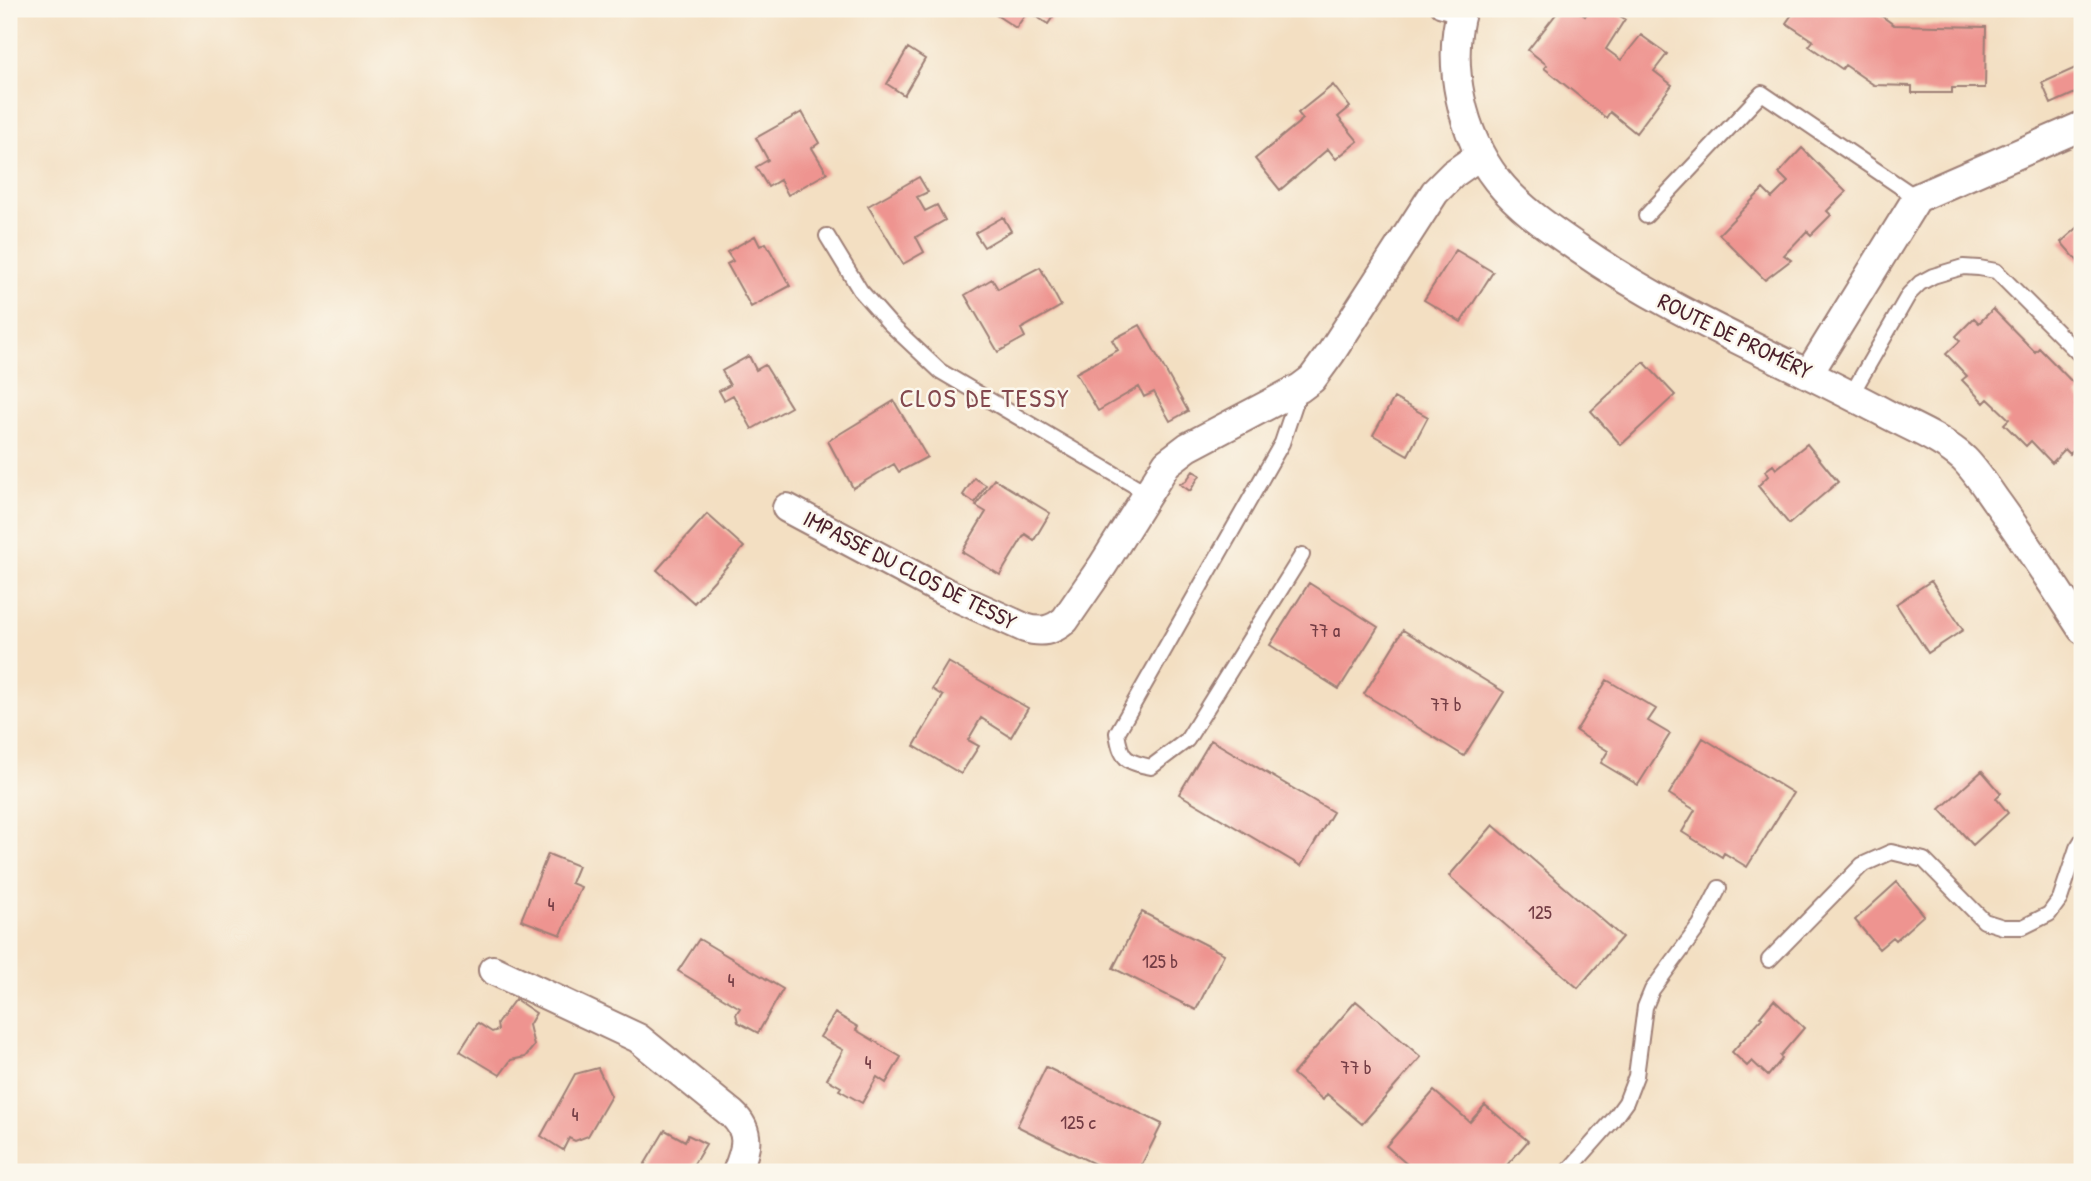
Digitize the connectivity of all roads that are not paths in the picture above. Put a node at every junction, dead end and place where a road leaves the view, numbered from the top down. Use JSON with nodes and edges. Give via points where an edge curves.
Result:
{"nodes":[{"id":1,"x":1453,"y":11,"type":"edge"},
{"id":2,"x":2082,"y":126,"type":"edge"},
{"id":3,"x":1480,"y":155,"type":"junction"},
{"id":4,"x":1917,"y":198,"type":"junction"},
{"id":5,"x":1646,"y":216,"type":"dead end"},
{"id":6,"x":827,"y":236,"type":"dead end"},
{"id":7,"x":2082,"y":357,"type":"edge"},
{"id":8,"x":1809,"y":373,"type":"junction"},
{"id":9,"x":1300,"y":388,"type":"junction"},
{"id":10,"x":1851,"y":395,"type":"junction"},
{"id":11,"x":1147,"y":493,"type":"junction"},
{"id":12,"x":787,"y":508,"type":"dead end"},
{"id":13,"x":1302,"y":555,"type":"dead end"},
{"id":14,"x":2082,"y":629,"type":"edge"},
{"id":15,"x":2082,"y":840,"type":"edge"},
{"id":16,"x":1719,"y":888,"type":"dead end"},
{"id":17,"x":1769,"y":960,"type":"dead end"},
{"id":18,"x":494,"y":970,"type":"dead end"},
{"id":19,"x":737,"y":1172,"type":"edge"},
{"id":20,"x":1567,"y":1172,"type":"edge"}],
"edges":[{"from":1,"to":3,"type":"street","name":"ROUTE DE PROMÉRY","via":[[1462,103]]},
{"from":2,"to":4,"type":"street"},
{"from":3,"to":8,"type":"street","name":"ROUTE DE PROMÉRY","via":[[1519,204],[1611,271],[1706,324]]},
{"from":3,"to":9,"type":"street","name":"IMPASSE DU CLOS DE TESSY","via":[[1435,192],[1331,353]]},
{"from":4,"to":5,"type":"lane","via":[[1762,93]]},
{"from":4,"to":8,"type":"street"},
{"from":6,"to":11,"type":"lane","via":[[860,290],[940,371]]},
{"from":7,"to":10,"type":"lane","via":[[1996,271],[1963,267],[1933,275],[1909,294]]},
{"from":8,"to":10,"type":"street","name":"ROUTE DE PROMÉRY"},
{"from":9,"to":11,"type":"street","name":"IMPASSE DU CLOS DE TESSY","via":[[1175,456]]},
{"from":9,"to":13,"type":"lane","via":[[1282,443],[1117,733],[1120,751],[1132,763],[1151,767],[1187,740]]},
{"from":10,"to":14,"type":"street","name":"ROUTE DE PROMÉRY","via":[[1963,459]]},
{"from":11,"to":12,"type":"street","name":"IMPASSE DU CLOS DE TESSY","via":[[1065,620],[1047,631],[1036,631],[943,591]]},
{"from":15,"to":17,"type":"lane","via":[[2060,899],[2049,914],[2023,927],[2003,928],[1984,921],[1924,860],[1891,852],[1862,865]]},
{"from":16,"to":20,"type":"lane","via":[[1700,925],[1652,990],[1645,1007],[1636,1076],[1626,1102]]},
{"from":18,"to":19,"type":"street","via":[[638,1038],[732,1114],[747,1140]]}]}
